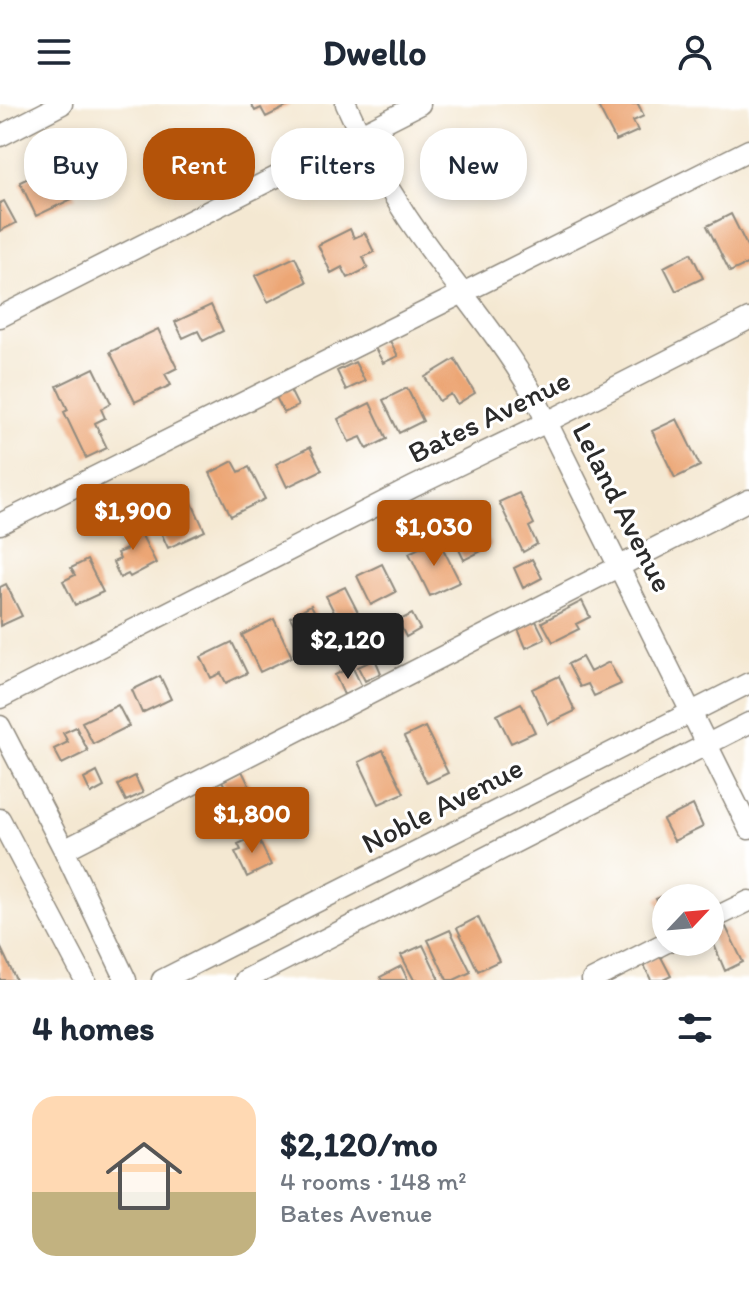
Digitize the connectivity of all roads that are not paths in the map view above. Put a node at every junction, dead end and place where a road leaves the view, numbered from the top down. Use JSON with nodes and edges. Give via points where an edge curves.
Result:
{"nodes":[{"id":1,"x":62,"y":104,"type":"edge"},
{"id":2,"x":346,"y":104,"type":"edge"},
{"id":3,"x":420,"y":104,"type":"edge"},
{"id":4,"x":357,"y":128,"type":"edge"},
{"id":5,"x":374,"y":128,"type":"edge"},
{"id":6,"x":0,"y":136,"type":"edge"},
{"id":7,"x":749,"y":150,"type":"edge"},
{"id":8,"x":271,"y":180,"type":"edge"},
{"id":9,"x":398,"y":200,"type":"edge"},
{"id":10,"x":462,"y":291,"type":"junction"},
{"id":11,"x":0,"y":317,"type":"edge"},
{"id":12,"x":749,"y":319,"type":"edge"},
{"id":13,"x":547,"y":422,"type":"junction"},
{"id":14,"x":749,"y":500,"type":"edge"},
{"id":15,"x":0,"y":524,"type":"edge"},
{"id":16,"x":620,"y":565,"type":"junction"},
{"id":17,"x":749,"y":683,"type":"edge"},
{"id":18,"x":0,"y":698,"type":"edge"},
{"id":19,"x":691,"y":713,"type":"junction"},
{"id":20,"x":749,"y":723,"type":"edge"},
{"id":21,"x":0,"y":726,"type":"edge"},
{"id":22,"x":706,"y":745,"type":"junction"},
{"id":23,"x":0,"y":819,"type":"edge"},
{"id":24,"x":749,"y":829,"type":"edge"},
{"id":25,"x":64,"y":850,"type":"junction"},
{"id":26,"x":749,"y":901,"type":"edge"},
{"id":27,"x":724,"y":913,"type":"edge"},
{"id":28,"x":652,"y":950,"type":"edge"},
{"id":29,"x":85,"y":980,"type":"edge"},
{"id":30,"x":126,"y":980,"type":"edge"},
{"id":31,"x":162,"y":980,"type":"edge"},
{"id":32,"x":245,"y":980,"type":"edge"},
{"id":33,"x":592,"y":980,"type":"edge"}],
"edges":[{"from":1,"to":6,"type":"street"},
{"from":2,"to":4,"type":"street","name":"Leland Avenue"},
{"from":3,"to":5,"type":"street"},
{"from":7,"to":10,"type":"street"},
{"from":8,"to":11,"type":"street"},
{"from":9,"to":10,"type":"street","name":"Leland Avenue"},
{"from":10,"to":13,"type":"street","name":"Leland Avenue","via":[[513,359]]},
{"from":10,"to":15,"type":"street"},
{"from":12,"to":13,"type":"street","name":"Bates Avenue"},
{"from":13,"to":16,"type":"street","name":"Leland Avenue"},
{"from":13,"to":18,"type":"street","name":"Bates Avenue"},
{"from":14,"to":16,"type":"street"},
{"from":16,"to":19,"type":"street","name":"Leland Avenue"},
{"from":16,"to":25,"type":"street"},
{"from":17,"to":19,"type":"street","name":"Noble Avenue"},
{"from":19,"to":22,"type":"street","name":"Leland Avenue"},
{"from":19,"to":31,"type":"street","name":"Noble Avenue"},
{"from":20,"to":22,"type":"street"},
{"from":21,"to":25,"type":"street"},
{"from":22,"to":24,"type":"street","name":"Leland Avenue"},
{"from":22,"to":32,"type":"street"},
{"from":23,"to":29,"type":"street"},
{"from":25,"to":30,"type":"street"},
{"from":26,"to":27,"type":"street"},
{"from":28,"to":33,"type":"street"}]}
